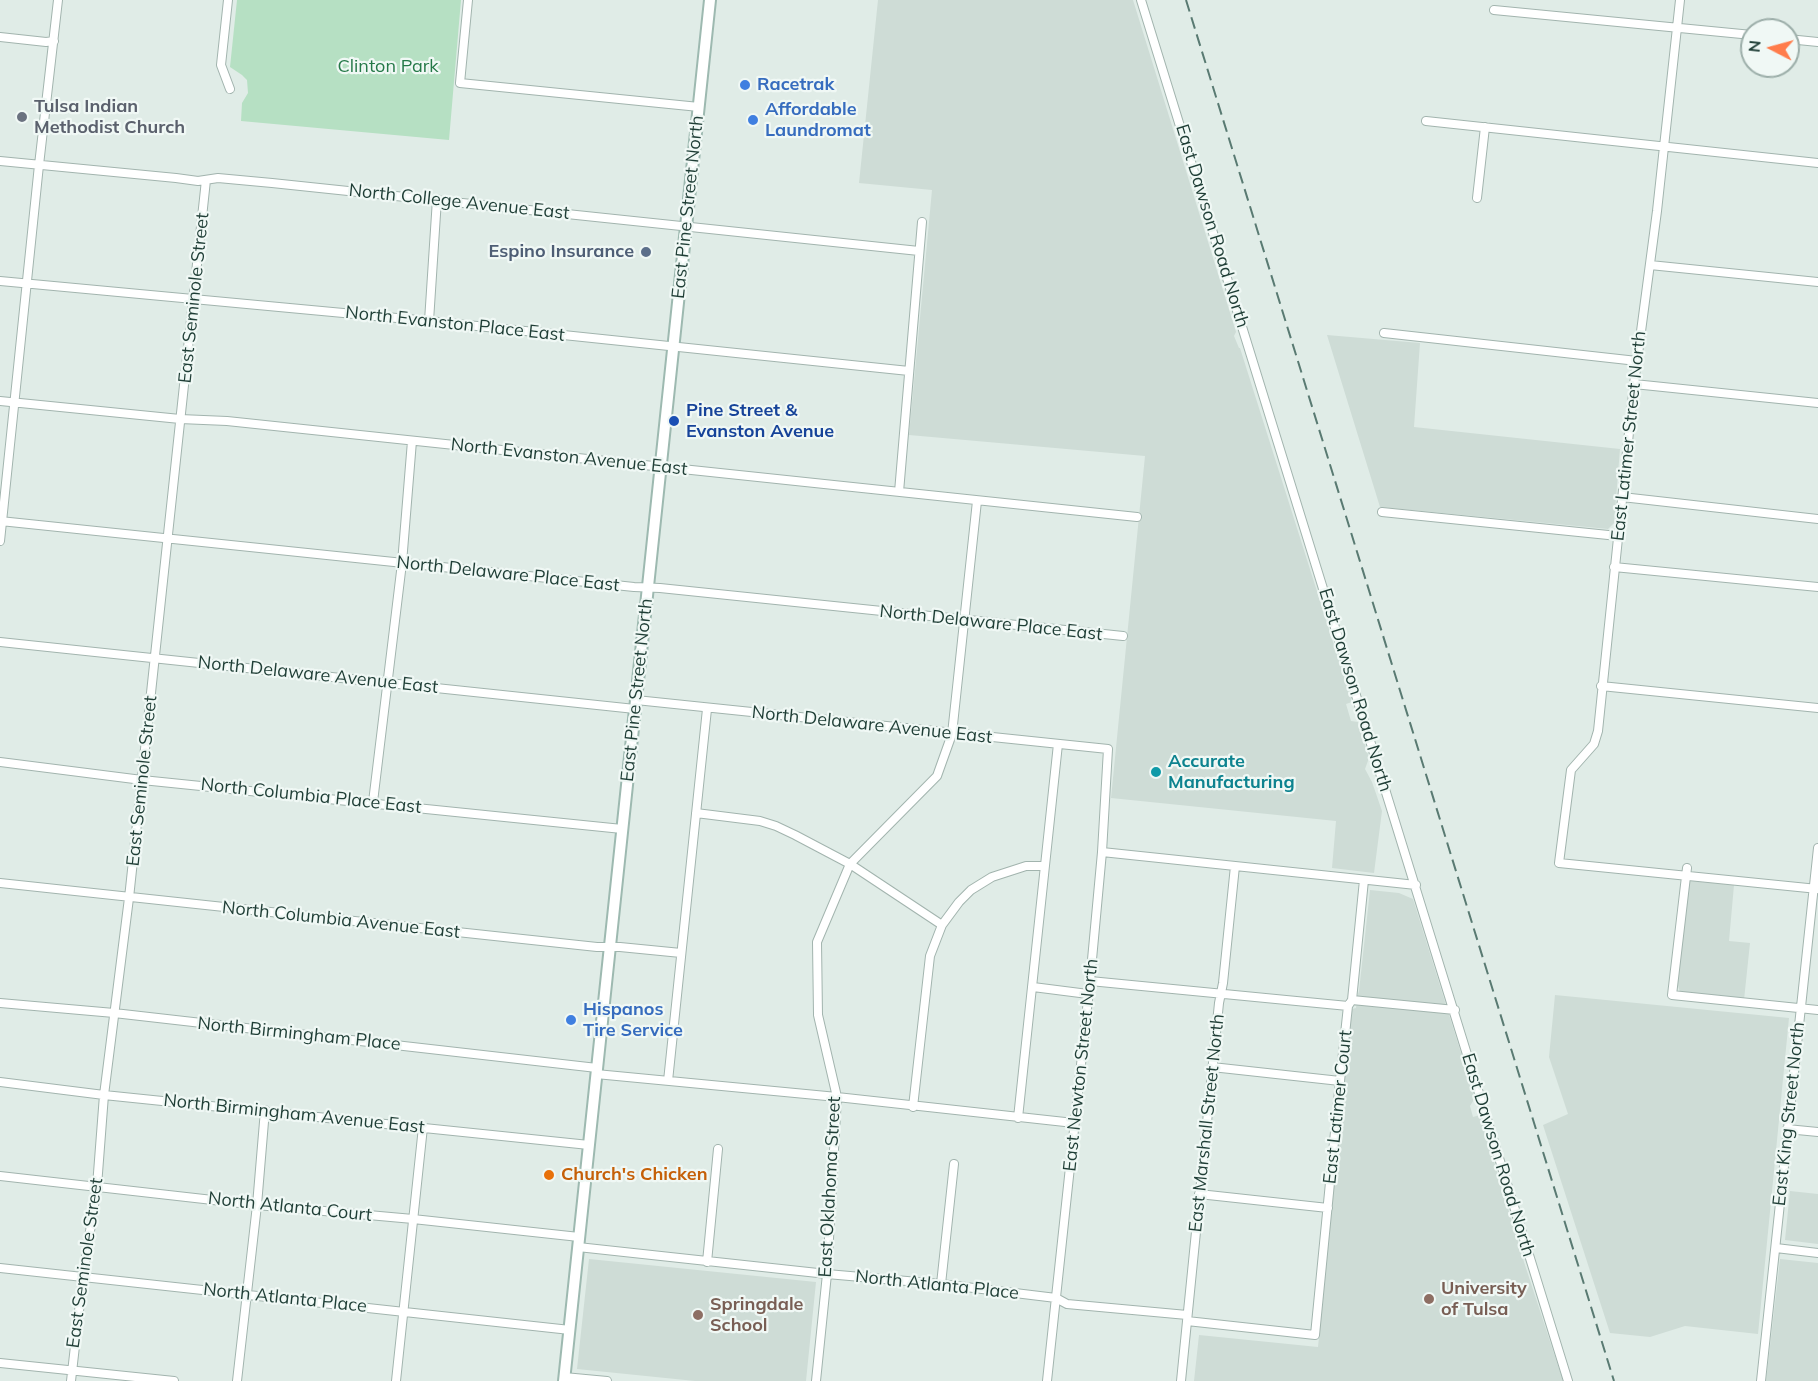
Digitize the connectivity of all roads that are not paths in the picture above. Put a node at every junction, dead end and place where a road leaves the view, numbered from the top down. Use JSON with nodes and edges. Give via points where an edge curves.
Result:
{"nodes":[{"id":1,"x":58,"y":0,"type":"edge"},
{"id":2,"x":228,"y":0,"type":"edge"},
{"id":3,"x":468,"y":0,"type":"edge"},
{"id":4,"x":710,"y":0,"type":"edge"},
{"id":5,"x":1141,"y":0,"type":"edge"},
{"id":6,"x":1680,"y":0,"type":"edge"},
{"id":7,"x":1494,"y":10,"type":"dead end"},
{"id":8,"x":1677,"y":28,"type":"junction"},
{"id":9,"x":1740,"y":34,"type":"edge"},
{"id":10,"x":0,"y":37,"type":"edge"},
{"id":11,"x":1800,"y":40,"type":"edge"},
{"id":12,"x":54,"y":41,"type":"junction"},
{"id":13,"x":1818,"y":42,"type":"edge"},
{"id":14,"x":230,"y":89,"type":"dead end"},
{"id":15,"x":699,"y":107,"type":"junction"},
{"id":16,"x":1426,"y":121,"type":"dead end"},
{"id":17,"x":1485,"y":127,"type":"junction"},
{"id":18,"x":1664,"y":147,"type":"junction"},
{"id":19,"x":0,"y":161,"type":"edge"},
{"id":20,"x":1818,"y":163,"type":"edge"},
{"id":21,"x":39,"y":165,"type":"junction"},
{"id":22,"x":206,"y":180,"type":"junction"},
{"id":23,"x":1477,"y":198,"type":"dead end"},
{"id":24,"x":437,"y":199,"type":"junction"},
{"id":25,"x":922,"y":222,"type":"dead end"},
{"id":26,"x":687,"y":226,"type":"junction"},
{"id":27,"x":919,"y":251,"type":"junction"},
{"id":28,"x":1650,"y":265,"type":"junction"},
{"id":29,"x":0,"y":281,"type":"edge"},
{"id":30,"x":1818,"y":282,"type":"edge"},
{"id":31,"x":27,"y":284,"type":"junction"},
{"id":32,"x":194,"y":299,"type":"junction"},
{"id":33,"x":429,"y":321,"type":"junction"},
{"id":34,"x":1384,"y":333,"type":"dead end"},
{"id":35,"x":673,"y":346,"type":"junction"},
{"id":36,"x":1636,"y":361,"type":"junction"},
{"id":37,"x":909,"y":371,"type":"junction"},
{"id":38,"x":1634,"y":384,"type":"junction"},
{"id":39,"x":0,"y":401,"type":"edge"},
{"id":40,"x":14,"y":403,"type":"junction"},
{"id":41,"x":1818,"y":404,"type":"edge"},
{"id":42,"x":180,"y":419,"type":"junction"},
{"id":43,"x":412,"y":441,"type":"junction"},
{"id":44,"x":661,"y":467,"type":"junction"},
{"id":45,"x":899,"y":492,"type":"junction"},
{"id":46,"x":1622,"y":497,"type":"junction"},
{"id":47,"x":977,"y":501,"type":"junction"},
{"id":48,"x":1382,"y":512,"type":"dead end"},
{"id":49,"x":1137,"y":517,"type":"dead end"},
{"id":50,"x":1818,"y":519,"type":"edge"},
{"id":51,"x":1,"y":521,"type":"edge"},
{"id":52,"x":1618,"y":536,"type":"junction"},
{"id":53,"x":167,"y":539,"type":"junction"},
{"id":54,"x":0,"y":541,"type":"edge"},
{"id":55,"x":402,"y":563,"type":"junction"},
{"id":56,"x":1614,"y":567,"type":"junction"},
{"id":57,"x":647,"y":587,"type":"junction"},
{"id":58,"x":1818,"y":587,"type":"edge"},
{"id":59,"x":964,"y":620,"type":"junction"},
{"id":60,"x":1123,"y":636,"type":"dead end"},
{"id":61,"x":0,"y":642,"type":"edge"},
{"id":62,"x":156,"y":657,"type":"junction"},
{"id":63,"x":387,"y":682,"type":"junction"},
{"id":64,"x":1601,"y":686,"type":"junction"},
{"id":65,"x":636,"y":705,"type":"junction"},
{"id":66,"x":1818,"y":708,"type":"edge"},
{"id":67,"x":707,"y":709,"type":"junction"},
{"id":68,"x":952,"y":734,"type":"junction"},
{"id":69,"x":1058,"y":744,"type":"junction"},
{"id":70,"x":1108,"y":749,"type":"joint"},
{"id":71,"x":0,"y":762,"type":"edge"},
{"id":72,"x":142,"y":780,"type":"junction"},
{"id":73,"x":373,"y":802,"type":"junction"},
{"id":74,"x":696,"y":813,"type":"junction"},
{"id":75,"x":622,"y":829,"type":"junction"},
{"id":76,"x":1818,"y":848,"type":"edge"},
{"id":77,"x":1102,"y":852,"type":"junction"},
{"id":78,"x":850,"y":864,"type":"junction"},
{"id":79,"x":1045,"y":866,"type":"junction"},
{"id":80,"x":1235,"y":866,"type":"junction"},
{"id":81,"x":1686,"y":872,"type":"junction"},
{"id":82,"x":1364,"y":880,"type":"junction"},
{"id":83,"x":0,"y":883,"type":"edge"},
{"id":84,"x":1416,"y":885,"type":"junction"},
{"id":85,"x":1816,"y":889,"type":"edge"},
{"id":86,"x":129,"y":898,"type":"junction"},
{"id":87,"x":942,"y":925,"type":"junction"},
{"id":88,"x":610,"y":947,"type":"junction"},
{"id":89,"x":681,"y":952,"type":"junction"},
{"id":90,"x":1090,"y":981,"type":"junction"},
{"id":91,"x":1033,"y":987,"type":"junction"},
{"id":92,"x":1088,"y":994,"type":"junction"},
{"id":93,"x":1221,"y":994,"type":"junction"},
{"id":94,"x":0,"y":1003,"type":"edge"},
{"id":95,"x":1350,"y":1003,"type":"junction"},
{"id":96,"x":1800,"y":1008,"type":"junction"},
{"id":97,"x":1455,"y":1010,"type":"junction"},
{"id":98,"x":1818,"y":1010,"type":"edge"},
{"id":99,"x":114,"y":1013,"type":"junction"},
{"id":100,"x":1212,"y":1067,"type":"junction"},
{"id":101,"x":597,"y":1071,"type":"junction"},
{"id":102,"x":668,"y":1081,"type":"junction"},
{"id":103,"x":1340,"y":1081,"type":"junction"},
{"id":104,"x":0,"y":1082,"type":"edge"},
{"id":105,"x":104,"y":1095,"type":"junction"},
{"id":106,"x":837,"y":1097,"type":"junction"},
{"id":107,"x":913,"y":1107,"type":"junction"},
{"id":108,"x":266,"y":1110,"type":"junction"},
{"id":109,"x":1018,"y":1118,"type":"junction"},
{"id":110,"x":1074,"y":1123,"type":"junction"},
{"id":111,"x":423,"y":1127,"type":"junction"},
{"id":112,"x":1787,"y":1129,"type":"junction"},
{"id":113,"x":1818,"y":1132,"type":"edge"},
{"id":114,"x":589,"y":1144,"type":"junction"},
{"id":115,"x":718,"y":1149,"type":"dead end"},
{"id":116,"x":954,"y":1164,"type":"dead end"},
{"id":117,"x":0,"y":1176,"type":"edge"},
{"id":118,"x":96,"y":1186,"type":"junction"},
{"id":119,"x":1199,"y":1194,"type":"junction"},
{"id":120,"x":257,"y":1204,"type":"junction"},
{"id":121,"x":1328,"y":1208,"type":"junction"},
{"id":122,"x":413,"y":1218,"type":"junction"},
{"id":123,"x":579,"y":1242,"type":"junction"},
{"id":124,"x":1776,"y":1248,"type":"junction"},
{"id":125,"x":1818,"y":1253,"type":"edge"},
{"id":126,"x":707,"y":1262,"type":"junction"},
{"id":127,"x":0,"y":1268,"type":"edge"},
{"id":128,"x":827,"y":1274,"type":"junction"},
{"id":129,"x":83,"y":1276,"type":"junction"},
{"id":130,"x":941,"y":1284,"type":"junction"},
{"id":131,"x":247,"y":1294,"type":"junction"},
{"id":132,"x":1056,"y":1298,"type":"junction"},
{"id":133,"x":404,"y":1311,"type":"junction"},
{"id":134,"x":1187,"y":1318,"type":"junction"},
{"id":135,"x":570,"y":1329,"type":"junction"},
{"id":136,"x":1315,"y":1335,"type":"joint"},
{"id":137,"x":0,"y":1363,"type":"edge"},
{"id":138,"x":71,"y":1370,"type":"junction"},
{"id":139,"x":564,"y":1379,"type":"edge"},
{"id":140,"x":71,"y":1381,"type":"edge"},
{"id":141,"x":174,"y":1381,"type":"edge"},
{"id":142,"x":237,"y":1381,"type":"edge"},
{"id":143,"x":396,"y":1381,"type":"edge"},
{"id":144,"x":607,"y":1381,"type":"edge"},
{"id":145,"x":816,"y":1381,"type":"edge"},
{"id":146,"x":1047,"y":1381,"type":"edge"},
{"id":147,"x":1181,"y":1381,"type":"edge"},
{"id":148,"x":1568,"y":1381,"type":"edge"},
{"id":149,"x":1761,"y":1381,"type":"edge"}],
"edges":[{"from":1,"to":12,"type":"street"},
{"from":2,"to":14,"type":"street","via":[[221,65]]},
{"from":3,"to":15,"type":"street","via":[[460,83]]},
{"from":4,"to":15,"type":"main road","name":"East Pine Street North"},
{"from":5,"to":84,"type":"street","name":"East Dawson Road North"},
{"from":6,"to":8,"type":"street","name":"East Latimer Street North"},
{"from":7,"to":8,"type":"street"},
{"from":8,"to":9,"type":"street"},
{"from":8,"to":18,"type":"street","name":"East Latimer Street North"},
{"from":10,"to":12,"type":"street"},
{"from":11,"to":13,"type":"street"},
{"from":12,"to":21,"type":"street"},
{"from":15,"to":26,"type":"main road","name":"East Pine Street North"},
{"from":16,"to":17,"type":"street"},
{"from":17,"to":18,"type":"street"},
{"from":17,"to":23,"type":"street"},
{"from":18,"to":20,"type":"street"},
{"from":18,"to":28,"type":"street","name":"East Latimer Street North"},
{"from":19,"to":21,"type":"street","name":"North College Avenue East"},
{"from":21,"to":22,"type":"street","name":"North College Avenue East"},
{"from":21,"to":31,"type":"street"},
{"from":22,"to":24,"type":"street","name":"North College Avenue East","via":[[229,178]]},
{"from":22,"to":32,"type":"street","name":"East Seminole Street"},
{"from":24,"to":26,"type":"street","name":"North College Avenue East"},
{"from":24,"to":33,"type":"street"},
{"from":25,"to":27,"type":"street"},
{"from":26,"to":27,"type":"street","name":"North College Avenue East"},
{"from":26,"to":35,"type":"main road","name":"East Pine Street North"},
{"from":27,"to":37,"type":"street"},
{"from":28,"to":30,"type":"street"},
{"from":28,"to":36,"type":"street","name":"East Latimer Street North"},
{"from":29,"to":31,"type":"street","name":"North Evanston Place East"},
{"from":31,"to":32,"type":"street","name":"North Evanston Place East"},
{"from":31,"to":40,"type":"street"},
{"from":32,"to":33,"type":"street","name":"North Evanston Place East"},
{"from":32,"to":42,"type":"street","name":"East Seminole Street"},
{"from":33,"to":35,"type":"street","name":"North Evanston Place East"},
{"from":34,"to":36,"type":"street"},
{"from":35,"to":37,"type":"street","name":"North Evanston Place East"},
{"from":35,"to":44,"type":"main road","name":"East Pine Street North"},
{"from":36,"to":38,"type":"street","name":"East Latimer Street North"},
{"from":37,"to":45,"type":"street"},
{"from":38,"to":41,"type":"street"},
{"from":38,"to":46,"type":"street","name":"East Latimer Street North"},
{"from":39,"to":40,"type":"street","name":"North Evanston Avenue East"},
{"from":40,"to":42,"type":"street","name":"North Evanston Avenue East"},
{"from":40,"to":51,"type":"street"},
{"from":42,"to":43,"type":"street","name":"North Evanston Avenue East"},
{"from":42,"to":53,"type":"street","name":"East Seminole Street"},
{"from":43,"to":44,"type":"street","name":"North Evanston Avenue East"},
{"from":43,"to":55,"type":"street"},
{"from":44,"to":45,"type":"street","name":"North Evanston Avenue East"},
{"from":44,"to":57,"type":"main road","name":"East Pine Street North"},
{"from":45,"to":47,"type":"street","name":"North Evanston Avenue East"},
{"from":46,"to":50,"type":"street"},
{"from":46,"to":52,"type":"street","name":"East Latimer Street North"},
{"from":47,"to":49,"type":"street","name":"North Evanston Avenue East"},
{"from":47,"to":59,"type":"street","name":"East Oklahoma Street"},
{"from":48,"to":52,"type":"street"},
{"from":51,"to":53,"type":"street","name":"North Delaware Place East"},
{"from":51,"to":54,"type":"street"},
{"from":52,"to":56,"type":"street","name":"East Latimer Street North"},
{"from":53,"to":55,"type":"street","name":"North Delaware Place East"},
{"from":53,"to":62,"type":"street","name":"East Seminole Street"},
{"from":55,"to":57,"type":"street","name":"North Delaware Place East"},
{"from":55,"to":63,"type":"street"},
{"from":56,"to":58,"type":"street"},
{"from":56,"to":64,"type":"street","name":"East Latimer Street North"},
{"from":57,"to":59,"type":"street","name":"North Delaware Place East"},
{"from":57,"to":65,"type":"main road","name":"East Pine Street North"},
{"from":59,"to":60,"type":"street","name":"North Delaware Place East"},
{"from":59,"to":68,"type":"street","name":"East Oklahoma Street"},
{"from":61,"to":62,"type":"street","name":"North Delaware Avenue East"},
{"from":62,"to":63,"type":"street","name":"North Delaware Avenue East"},
{"from":62,"to":72,"type":"street","name":"East Seminole Street"},
{"from":63,"to":65,"type":"street","name":"North Delaware Avenue East"},
{"from":63,"to":73,"type":"street"},
{"from":64,"to":66,"type":"street"},
{"from":64,"to":81,"type":"street","name":"East Latimer Street North","via":[[1594,744],[1571,770],[1559,863]]},
{"from":65,"to":67,"type":"street","name":"North Delaware Avenue East"},
{"from":65,"to":75,"type":"main road","name":"East Pine Street North"},
{"from":67,"to":68,"type":"street","name":"North Delaware Avenue East"},
{"from":67,"to":74,"type":"street"},
{"from":68,"to":69,"type":"street","name":"North Delaware Avenue East"},
{"from":68,"to":78,"type":"street","name":"East Oklahoma Street","via":[[937,776]]},
{"from":69,"to":70,"type":"street","name":"North Delaware Avenue East"},
{"from":69,"to":79,"type":"street"},
{"from":70,"to":77,"type":"street","name":"East Newton Street North"},
{"from":71,"to":72,"type":"street","name":"North Columbia Place East"},
{"from":72,"to":73,"type":"street","name":"North Columbia Place East"},
{"from":72,"to":86,"type":"street","name":"East Seminole Street"},
{"from":73,"to":75,"type":"street","name":"North Columbia Place East"},
{"from":74,"to":78,"type":"street","via":[[776,826]]},
{"from":74,"to":89,"type":"street"},
{"from":75,"to":88,"type":"main road","name":"East Pine Street North"},
{"from":76,"to":85,"type":"street","name":"East King Street North"},
{"from":77,"to":80,"type":"street"},
{"from":77,"to":90,"type":"street","name":"East Newton Street North"},
{"from":78,"to":87,"type":"street"},
{"from":78,"to":106,"type":"street","name":"East Oklahoma Street","via":[[817,942],[818,1015]]},
{"from":79,"to":87,"type":"street","via":[[1026,866],[992,877],[958,902]]},
{"from":79,"to":91,"type":"street"},
{"from":80,"to":82,"type":"street"},
{"from":80,"to":93,"type":"street","name":"East Marshall Street North"},
{"from":81,"to":85,"type":"street"},
{"from":81,"to":96,"type":"street","via":[[1672,995]]},
{"from":82,"to":84,"type":"street"},
{"from":82,"to":95,"type":"street","name":"East Latimer Court"},
{"from":83,"to":86,"type":"street","name":"North Columbia Avenue East"},
{"from":84,"to":97,"type":"street","name":"East Dawson Road North"},
{"from":85,"to":96,"type":"street","name":"East King Street North"},
{"from":86,"to":88,"type":"street","name":"North Columbia Avenue East"},
{"from":86,"to":99,"type":"street","name":"East Seminole Street"},
{"from":87,"to":107,"type":"street","via":[[930,956]]},
{"from":88,"to":89,"type":"street","name":"North Columbia Avenue East"},
{"from":88,"to":101,"type":"main road","name":"East Pine Street North"},
{"from":89,"to":102,"type":"street"},
{"from":90,"to":92,"type":"street","name":"East Newton Street North"},
{"from":90,"to":93,"type":"street"},
{"from":91,"to":92,"type":"street"},
{"from":91,"to":109,"type":"street"},
{"from":92,"to":110,"type":"street","name":"East Newton Street North"},
{"from":93,"to":95,"type":"street"},
{"from":93,"to":100,"type":"street","name":"East Marshall Street North"},
{"from":94,"to":99,"type":"street","name":"North Birmingham Place"},
{"from":95,"to":97,"type":"street"},
{"from":95,"to":103,"type":"street","name":"East Latimer Court"},
{"from":96,"to":98,"type":"street"},
{"from":96,"to":112,"type":"street","name":"East King Street North"},
{"from":97,"to":148,"type":"street","name":"East Dawson Road North"},
{"from":99,"to":101,"type":"street","name":"North Birmingham Place"},
{"from":99,"to":105,"type":"street","name":"East Seminole Street"},
{"from":100,"to":103,"type":"street"},
{"from":100,"to":119,"type":"street","name":"East Marshall Street North"},
{"from":101,"to":102,"type":"street","name":"North Birmingham Place"},
{"from":101,"to":114,"type":"main road","name":"East Pine Street North"},
{"from":102,"to":106,"type":"street","name":"North Birmingham Place"},
{"from":103,"to":121,"type":"street","name":"East Latimer Court"},
{"from":104,"to":105,"type":"street","name":"North Birmingham Avenue East"},
{"from":105,"to":108,"type":"street","name":"North Birmingham Avenue East"},
{"from":105,"to":118,"type":"street","name":"East Seminole Street"},
{"from":106,"to":107,"type":"street","name":"North Birmingham Place"},
{"from":106,"to":128,"type":"street","name":"East Oklahoma Street"},
{"from":107,"to":109,"type":"street","name":"North Birmingham Place"},
{"from":108,"to":111,"type":"street","name":"North Birmingham Avenue East"},
{"from":108,"to":120,"type":"street"},
{"from":109,"to":110,"type":"street","name":"North Birmingham Place"},
{"from":110,"to":132,"type":"street","name":"East Newton Street North"},
{"from":111,"to":114,"type":"street","name":"North Birmingham Avenue East"},
{"from":111,"to":122,"type":"street"},
{"from":112,"to":113,"type":"street"},
{"from":112,"to":124,"type":"street","name":"East King Street North"},
{"from":114,"to":123,"type":"main road","name":"East Pine Street North"},
{"from":115,"to":126,"type":"street"},
{"from":116,"to":130,"type":"street"},
{"from":117,"to":118,"type":"street","name":"North Atlanta Court"},
{"from":118,"to":120,"type":"street","name":"North Atlanta Court"},
{"from":118,"to":129,"type":"street","name":"East Seminole Street"},
{"from":119,"to":121,"type":"street"},
{"from":119,"to":134,"type":"street","name":"East Marshall Street North"},
{"from":120,"to":122,"type":"street","name":"North Atlanta Court"},
{"from":120,"to":131,"type":"street"},
{"from":121,"to":136,"type":"street","name":"East Latimer Court"},
{"from":122,"to":123,"type":"street","name":"North Atlanta Court"},
{"from":122,"to":133,"type":"street"},
{"from":123,"to":126,"type":"street","name":"North Atlanta Place"},
{"from":123,"to":135,"type":"main road","name":"East Pine Street North"},
{"from":124,"to":125,"type":"street"},
{"from":124,"to":149,"type":"street","name":"East King Street North"},
{"from":126,"to":128,"type":"street","name":"North Atlanta Place"},
{"from":127,"to":129,"type":"street","name":"North Atlanta Place"},
{"from":128,"to":130,"type":"street","name":"North Atlanta Place"},
{"from":128,"to":145,"type":"street","name":"East Oklahoma Street"},
{"from":129,"to":131,"type":"street","name":"North Atlanta Place"},
{"from":129,"to":138,"type":"street","name":"East Seminole Street"},
{"from":130,"to":132,"type":"street","name":"North Atlanta Place"},
{"from":131,"to":133,"type":"street","name":"North Atlanta Place"},
{"from":131,"to":142,"type":"street"},
{"from":132,"to":134,"type":"street","name":"North Atlanta Place","via":[[1067,1304]]},
{"from":132,"to":146,"type":"street","name":"East Newton Street North"},
{"from":133,"to":135,"type":"street","name":"North Atlanta Place"},
{"from":133,"to":143,"type":"street"},
{"from":134,"to":136,"type":"street","name":"North Atlanta Place"},
{"from":134,"to":147,"type":"street","name":"East Marshall Street North"},
{"from":135,"to":139,"type":"main road","name":"East Pine Street North"},
{"from":137,"to":138,"type":"street"},
{"from":138,"to":140,"type":"street","name":"East Seminole Street"},
{"from":138,"to":141,"type":"street"},
{"from":139,"to":144,"type":"street"}]}
